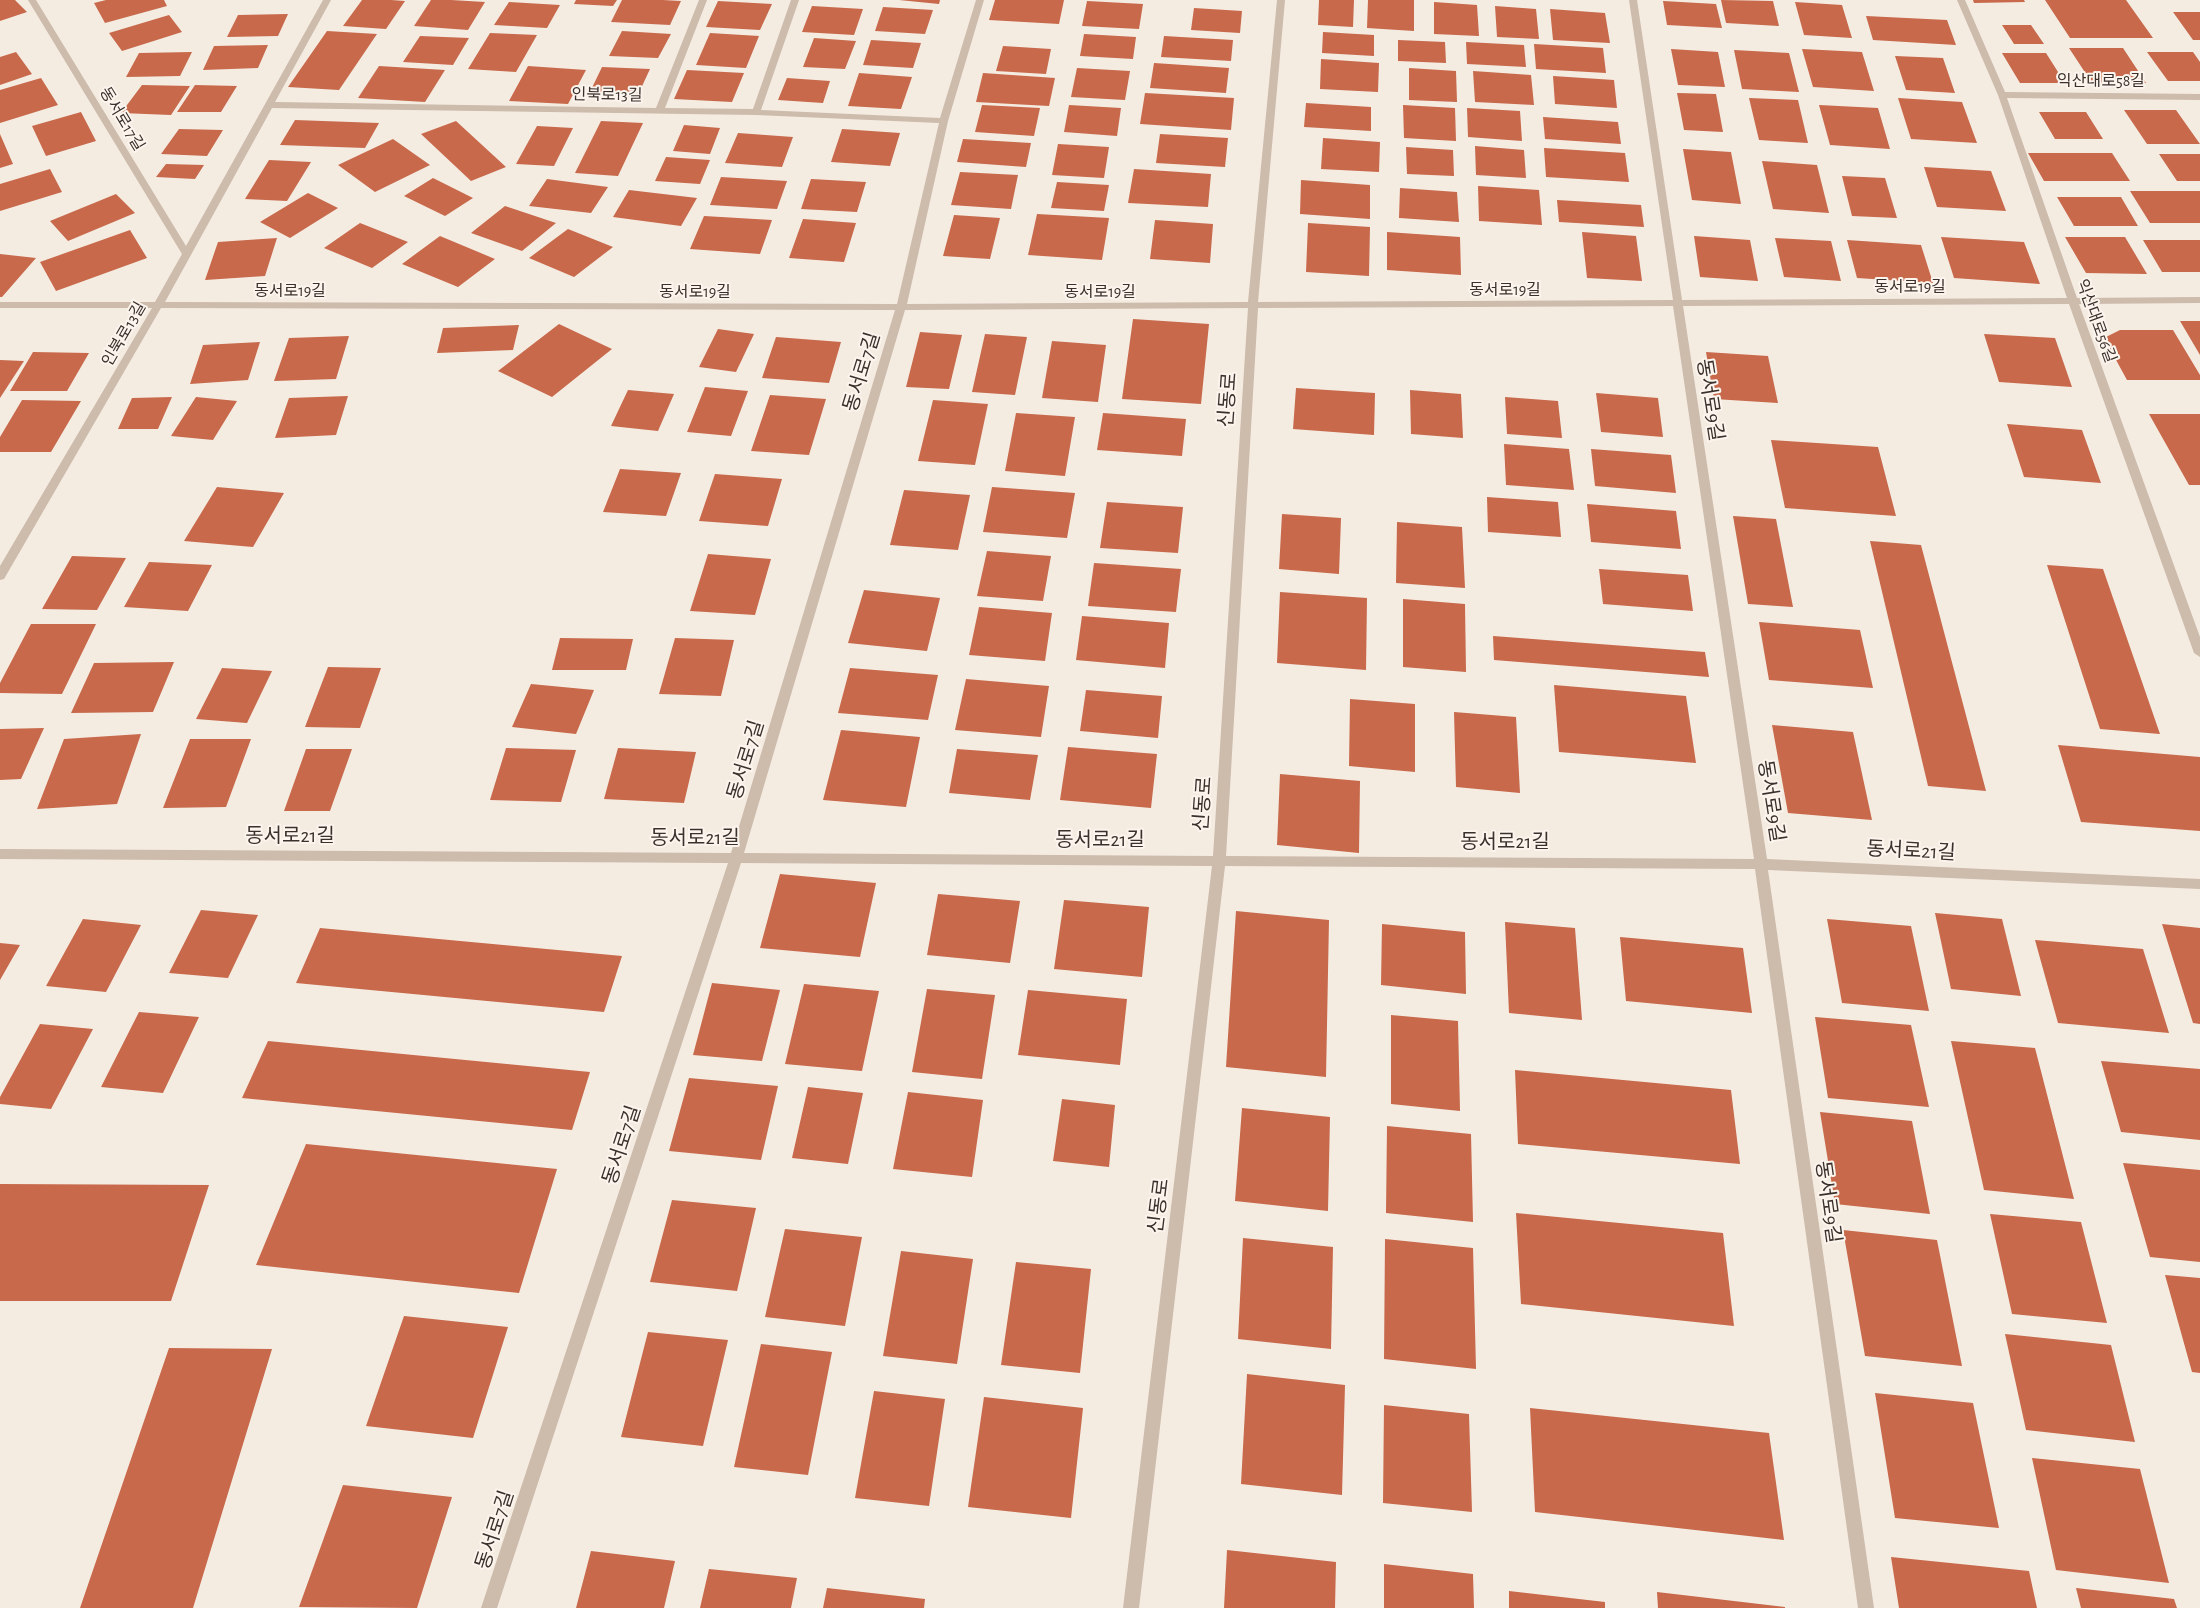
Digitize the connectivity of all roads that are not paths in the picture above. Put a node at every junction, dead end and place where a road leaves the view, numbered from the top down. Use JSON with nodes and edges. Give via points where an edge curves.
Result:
{"nodes":[{"id":1,"x":32,"y":0,"type":"edge"},
{"id":2,"x":326,"y":0,"type":"edge"},
{"id":3,"x":703,"y":0,"type":"edge"},
{"id":4,"x":795,"y":0,"type":"edge"},
{"id":5,"x":980,"y":0,"type":"edge"},
{"id":6,"x":1281,"y":0,"type":"edge"},
{"id":7,"x":1633,"y":0,"type":"edge"},
{"id":8,"x":1961,"y":0,"type":"edge"},
{"id":9,"x":2002,"y":95,"type":"junction"},
{"id":10,"x":2200,"y":97,"type":"edge"},
{"id":11,"x":268,"y":105,"type":"junction"},
{"id":12,"x":659,"y":111,"type":"junction"},
{"id":13,"x":756,"y":112,"type":"junction"},
{"id":14,"x":944,"y":121,"type":"junction"},
{"id":15,"x":186,"y":253,"type":"junction"},
{"id":16,"x":2200,"y":300,"type":"edge"},
{"id":17,"x":2073,"y":301,"type":"junction"},
{"id":18,"x":1677,"y":304,"type":"junction"},
{"id":19,"x":0,"y":305,"type":"edge"},
{"id":20,"x":158,"y":306,"type":"junction"},
{"id":21,"x":1253,"y":306,"type":"junction"},
{"id":22,"x":901,"y":307,"type":"junction"},
{"id":23,"x":0,"y":576,"type":"edge"},
{"id":24,"x":2200,"y":653,"type":"edge"},
{"id":25,"x":0,"y":854,"type":"edge"},
{"id":26,"x":736,"y":858,"type":"junction"},
{"id":27,"x":1219,"y":861,"type":"junction"},
{"id":28,"x":1762,"y":864,"type":"junction"},
{"id":29,"x":2200,"y":884,"type":"edge"},
{"id":30,"x":489,"y":1608,"type":"edge"},
{"id":31,"x":1131,"y":1608,"type":"edge"},
{"id":32,"x":1866,"y":1608,"type":"edge"}],
"edges":[{"from":1,"to":15,"type":"street","name":"동서로17길"},
{"from":2,"to":11,"type":"street","name":"인북로13길"},
{"from":3,"to":12,"type":"street"},
{"from":4,"to":13,"type":"street"},
{"from":5,"to":14,"type":"street","name":"동서로7길"},
{"from":6,"to":21,"type":"street","name":"신동로"},
{"from":7,"to":18,"type":"street","name":"동서로9길"},
{"from":8,"to":9,"type":"street","name":"익산대로56길"},
{"from":9,"to":10,"type":"street","name":"익산대로58길"},
{"from":9,"to":17,"type":"street","name":"익산대로56길"},
{"from":11,"to":12,"type":"street","name":"인북로13길"},
{"from":11,"to":15,"type":"street","name":"인북로13길"},
{"from":12,"to":13,"type":"street","name":"인북로13길"},
{"from":13,"to":14,"type":"street","name":"인북로13길"},
{"from":14,"to":22,"type":"street","name":"동서로7길"},
{"from":15,"to":20,"type":"street","name":"인북로13길"},
{"from":16,"to":17,"type":"street","name":"동서로19길"},
{"from":17,"to":18,"type":"street","name":"동서로19길"},
{"from":17,"to":24,"type":"street","name":"익산대로56길"},
{"from":18,"to":21,"type":"street","name":"동서로19길"},
{"from":18,"to":28,"type":"street","name":"동서로9길"},
{"from":19,"to":20,"type":"street","name":"동서로19길"},
{"from":20,"to":22,"type":"street","name":"동서로19길"},
{"from":20,"to":23,"type":"street","name":"인북로13길"},
{"from":21,"to":22,"type":"street","name":"동서로19길"},
{"from":21,"to":27,"type":"street","name":"신동로"},
{"from":22,"to":26,"type":"street","name":"동서로7길"},
{"from":25,"to":26,"type":"street","name":"동서로21길"},
{"from":26,"to":27,"type":"street","name":"동서로21길"},
{"from":26,"to":30,"type":"street","name":"동서로7길"},
{"from":27,"to":28,"type":"street","name":"동서로21길"},
{"from":27,"to":31,"type":"street","name":"신동로"},
{"from":28,"to":29,"type":"street","name":"동서로21길"},
{"from":28,"to":32,"type":"street","name":"동서로9길"}]}
